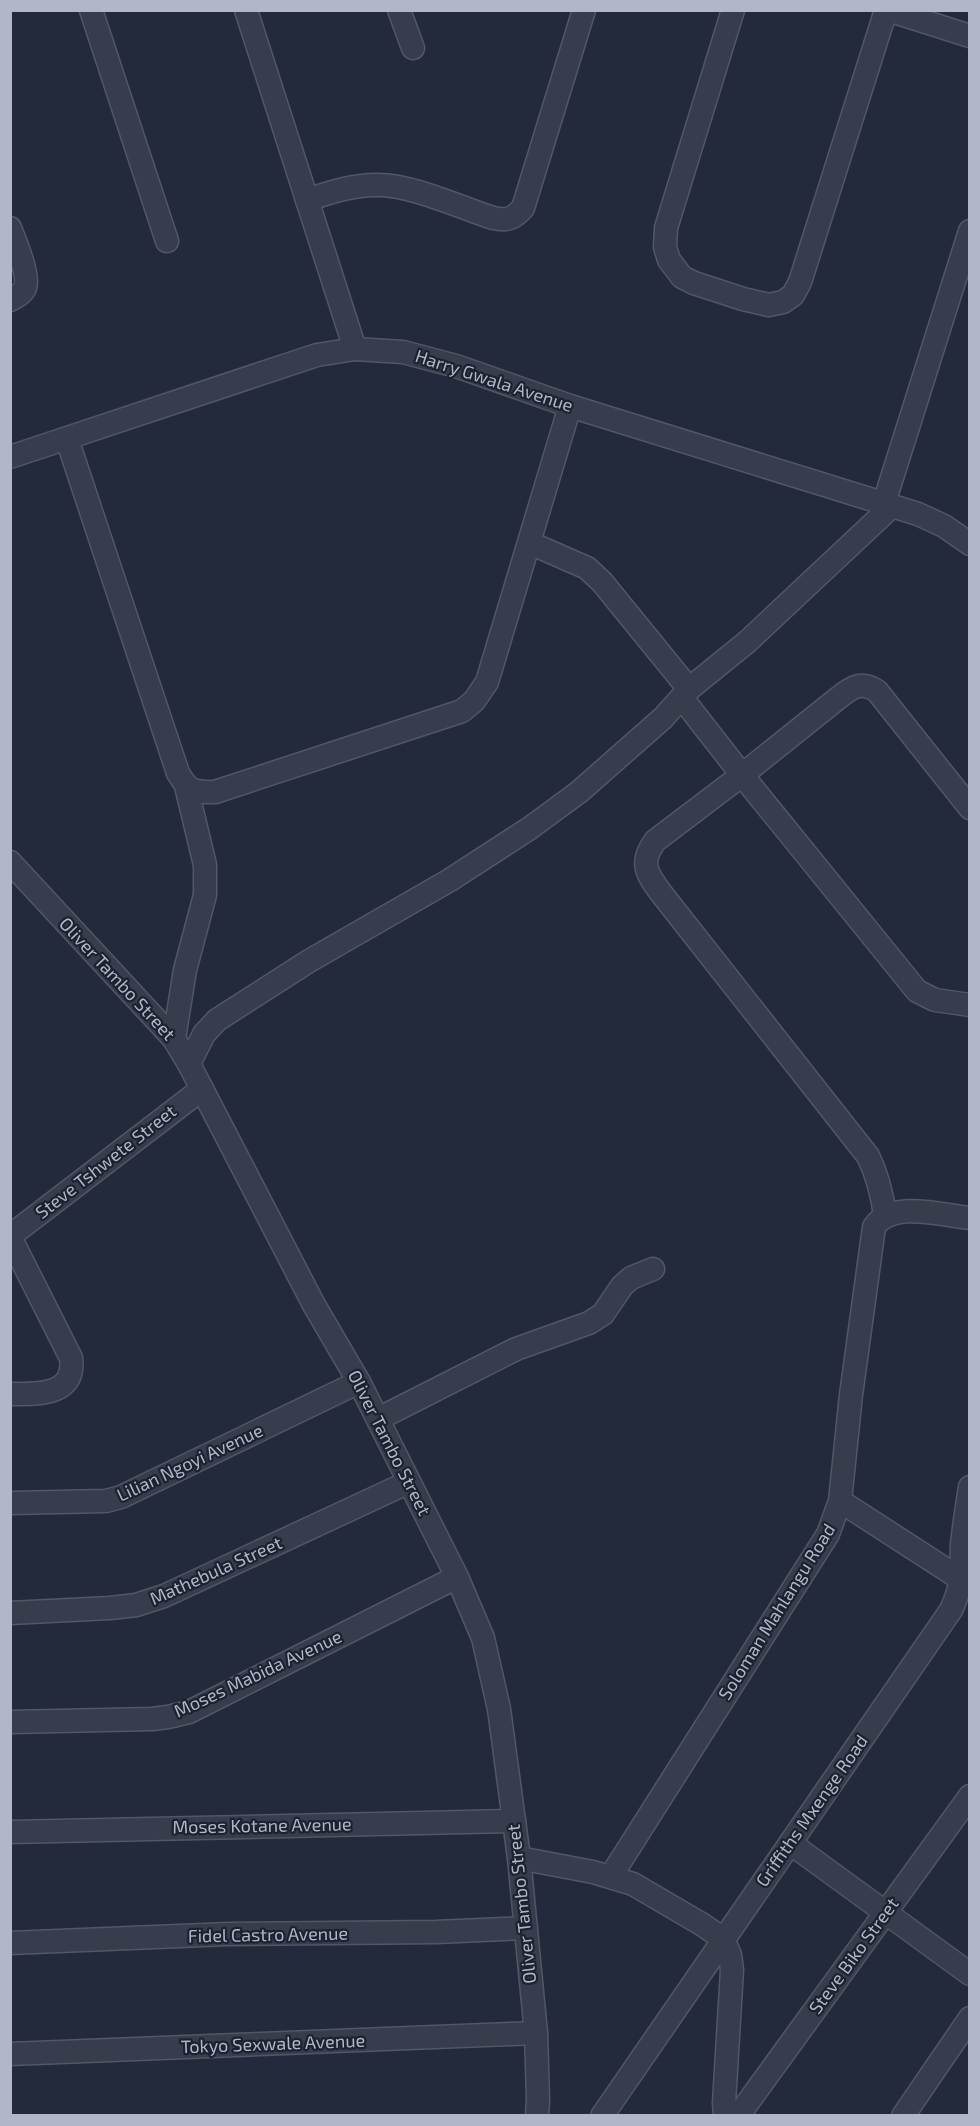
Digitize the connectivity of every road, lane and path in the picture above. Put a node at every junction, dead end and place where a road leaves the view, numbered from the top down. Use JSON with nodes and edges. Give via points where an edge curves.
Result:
{"nodes":[{"id":1,"x":91,"y":10,"type":"edge"},
{"id":2,"x":246,"y":10,"type":"edge"},
{"id":3,"x":399,"y":10,"type":"edge"},
{"id":4,"x":584,"y":10,"type":"edge"},
{"id":5,"x":733,"y":10,"type":"edge"},
{"id":6,"x":887,"y":10,"type":"edge"},
{"id":7,"x":969,"y":36,"type":"edge"},
{"id":8,"x":413,"y":48,"type":"dead end"},
{"id":9,"x":307,"y":200,"type":"junction"},
{"id":10,"x":10,"y":228,"type":"edge"},
{"id":11,"x":969,"y":231,"type":"edge"},
{"id":12,"x":167,"y":241,"type":"dead end"},
{"id":13,"x":10,"y":300,"type":"edge"},
{"id":14,"x":355,"y":349,"type":"junction"},
{"id":15,"x":570,"y":405,"type":"junction"},
{"id":16,"x":67,"y":439,"type":"junction"},
{"id":17,"x":10,"y":457,"type":"edge"},
{"id":18,"x":888,"y":505,"type":"junction"},
{"id":19,"x":530,"y":543,"type":"junction"},
{"id":20,"x":969,"y":544,"type":"edge"},
{"id":21,"x":686,"y":694,"type":"junction"},
{"id":22,"x":742,"y":775,"type":"junction"},
{"id":23,"x":186,"y":786,"type":"junction"},
{"id":24,"x":969,"y":808,"type":"edge"},
{"id":25,"x":10,"y":862,"type":"edge"},
{"id":26,"x":969,"y":1005,"type":"edge"},
{"id":27,"x":174,"y":1039,"type":"junction"},
{"id":28,"x":189,"y":1064,"type":"junction"},
{"id":29,"x":202,"y":1089,"type":"junction"},
{"id":30,"x":885,"y":1215,"type":"junction"},
{"id":31,"x":969,"y":1218,"type":"edge"},
{"id":32,"x":10,"y":1237,"type":"edge"},
{"id":33,"x":653,"y":1269,"type":"dead end"},
{"id":34,"x":359,"y":1382,"type":"junction"},
{"id":35,"x":10,"y":1394,"type":"edge"},
{"id":36,"x":378,"y":1419,"type":"junction"},
{"id":37,"x":409,"y":1482,"type":"junction"},
{"id":38,"x":969,"y":1487,"type":"edge"},
{"id":39,"x":840,"y":1501,"type":"junction"},
{"id":40,"x":10,"y":1503,"type":"edge"},
{"id":41,"x":457,"y":1577,"type":"junction"},
{"id":42,"x":965,"y":1582,"type":"edge"},
{"id":43,"x":10,"y":1613,"type":"edge"},
{"id":44,"x":10,"y":1722,"type":"edge"},
{"id":45,"x":969,"y":1796,"type":"edge"},
{"id":46,"x":514,"y":1821,"type":"junction"},
{"id":47,"x":10,"y":1832,"type":"edge"},
{"id":48,"x":790,"y":1843,"type":"junction"},
{"id":49,"x":519,"y":1858,"type":"junction"},
{"id":50,"x":611,"y":1876,"type":"junction"},
{"id":51,"x":885,"y":1913,"type":"junction"},
{"id":52,"x":526,"y":1928,"type":"junction"},
{"id":53,"x":723,"y":1939,"type":"junction"},
{"id":54,"x":10,"y":1943,"type":"edge"},
{"id":55,"x":969,"y":1974,"type":"edge"},
{"id":56,"x":969,"y":2018,"type":"edge"},
{"id":57,"x":536,"y":2033,"type":"junction"},
{"id":58,"x":10,"y":2054,"type":"edge"},
{"id":59,"x":537,"y":2115,"type":"edge"},
{"id":60,"x":602,"y":2115,"type":"edge"},
{"id":61,"x":725,"y":2115,"type":"edge"},
{"id":62,"x":738,"y":2115,"type":"edge"},
{"id":63,"x":903,"y":2115,"type":"edge"}],
"edges":[{"from":1,"to":12,"type":"street"},
{"from":2,"to":9,"type":"street"},
{"from":3,"to":8,"type":"street"},
{"from":4,"to":9,"type":"street","via":[[523,208],[515,217],[505,221],[404,188],[382,185],[357,186]]},
{"from":5,"to":6,"type":"street","via":[[666,228],[665,246],[669,260],[682,277],[769,305],[794,295],[800,282]]},
{"from":6,"to":7,"type":"street"},
{"from":9,"to":14,"type":"street"},
{"from":10,"to":13,"type":"street","via":[[26,277],[26,287]]},
{"from":11,"to":18,"type":"street"},
{"from":14,"to":15,"type":"street","name":"Harry Gwala Avenue","via":[[403,352]]},
{"from":14,"to":16,"type":"street","name":"Harry Gwala Avenue","via":[[316,355]]},
{"from":15,"to":18,"type":"street","name":"Harry Gwala Avenue"},
{"from":15,"to":19,"type":"street"},
{"from":16,"to":17,"type":"street","name":"Harry Gwala Avenue"},
{"from":16,"to":23,"type":"street","via":[[178,772]]},
{"from":18,"to":20,"type":"street","name":"Harry Gwala Avenue","via":[[944,526]]},
{"from":18,"to":21,"type":"street","via":[[747,642]]},
{"from":19,"to":21,"type":"street","via":[[587,568],[610,591]]},
{"from":19,"to":23,"type":"street","via":[[487,682],[462,711],[216,792],[198,792]]},
{"from":21,"to":22,"type":"street"},
{"from":21,"to":28,"type":"street","via":[[579,792],[530,828],[450,880],[309,960],[217,1020]]},
{"from":22,"to":24,"type":"street","via":[[849,690],[868,685],[877,691]]},
{"from":22,"to":26,"type":"street","via":[[917,991],[935,1000]]},
{"from":22,"to":30,"type":"street","via":[[655,841],[647,852],[645,865],[668,903],[868,1156],[881,1188]]},
{"from":23,"to":27,"type":"street","via":[[205,865],[205,895],[185,970]]},
{"from":25,"to":27,"type":"street","name":"Oliver Tambo Street"},
{"from":27,"to":28,"type":"street","name":"Oliver Tambo Street"},
{"from":28,"to":29,"type":"street","name":"Oliver Tambo Street"},
{"from":29,"to":32,"type":"street","name":"Steve Tshwete Street"},
{"from":29,"to":34,"type":"street","name":"Oliver Tambo Street","via":[[314,1305]]},
{"from":30,"to":31,"type":"street","via":[[906,1210]]},
{"from":30,"to":39,"type":"street","name":"Soloman Mahlangu Road","via":[[874,1227]]},
{"from":32,"to":35,"type":"street","via":[[72,1367],[66,1383],[56,1389]]},
{"from":33,"to":36,"type":"street","via":[[631,1278],[603,1314],[589,1323],[516,1349]]},
{"from":34,"to":36,"type":"street","name":"Oliver Tambo Street"},
{"from":34,"to":40,"type":"street","name":"Lilian Ngoyi Avenue","via":[[121,1497],[106,1501]]},
{"from":36,"to":37,"type":"street","name":"Oliver Tambo Street"},
{"from":37,"to":41,"type":"street","name":"Oliver Tambo Street"},
{"from":37,"to":43,"type":"street","name":"Mathebula Street","via":[[155,1599],[110,1608]]},
{"from":38,"to":42,"type":"street","name":"Griffiths Mxenge Road","via":[[963,1542]]},
{"from":39,"to":42,"type":"street"},
{"from":39,"to":50,"type":"street","name":"Soloman Mahlangu Road","via":[[828,1534]]},
{"from":41,"to":44,"type":"street","name":"Moses Mabida Avenue","via":[[189,1712],[152,1719]]},
{"from":41,"to":46,"type":"street","name":"Oliver Tambo Street","via":[[490,1665]]},
{"from":42,"to":48,"type":"street","name":"Griffiths Mxenge Road","via":[[951,1610]]},
{"from":45,"to":51,"type":"street","name":"Steve Biko Street"},
{"from":46,"to":47,"type":"street","name":"Moses Kotane Avenue"},
{"from":46,"to":49,"type":"street","name":"Oliver Tambo Street"},
{"from":48,"to":51,"type":"street"},
{"from":48,"to":53,"type":"street","name":"Griffiths Mxenge Road"},
{"from":49,"to":50,"type":"street"},
{"from":49,"to":52,"type":"street","name":"Oliver Tambo Street"},
{"from":50,"to":53,"type":"street","via":[[633,1884]]},
{"from":51,"to":55,"type":"street"},
{"from":51,"to":62,"type":"street","name":"Steve Biko Street"},
{"from":52,"to":54,"type":"street","name":"Fidel Castro Avenue"},
{"from":52,"to":57,"type":"street","name":"Oliver Tambo Street"},
{"from":53,"to":60,"type":"street","name":"Griffiths Mxenge Road"},
{"from":53,"to":61,"type":"street","via":[[732,1970]]},
{"from":56,"to":63,"type":"street"},
{"from":57,"to":58,"type":"street","name":"Tokyo Sexwale Avenue"},
{"from":57,"to":59,"type":"street","name":"Oliver Tambo Street"}]}
